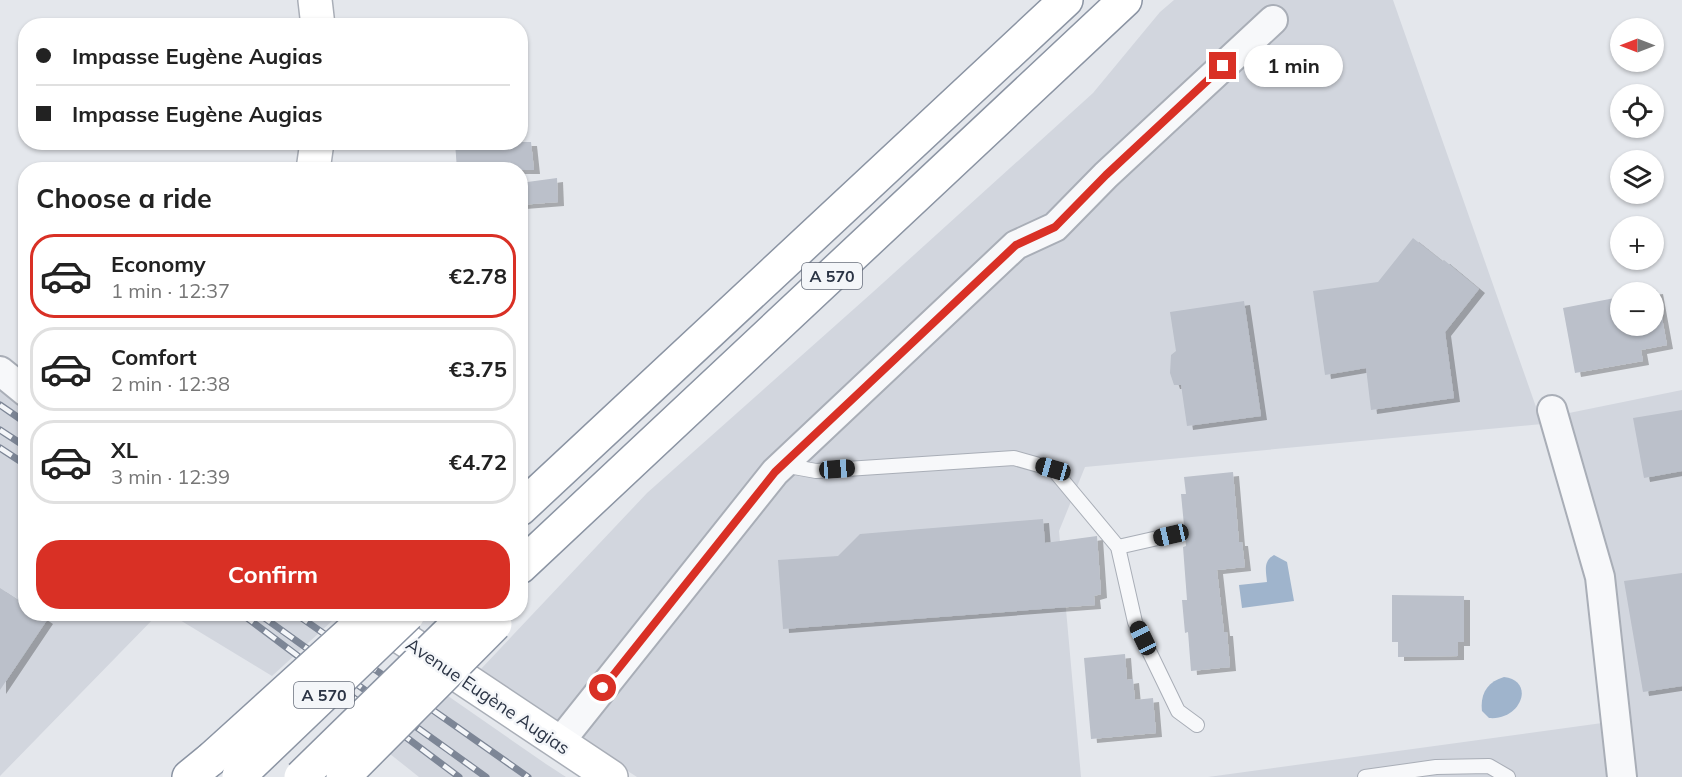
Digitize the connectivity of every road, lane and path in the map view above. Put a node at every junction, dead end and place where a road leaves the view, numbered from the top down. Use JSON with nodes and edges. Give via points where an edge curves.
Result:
{"nodes":[{"id":1,"x":315,"y":0,"type":"edge"},
{"id":2,"x":1066,"y":0,"type":"edge"},
{"id":3,"x":1125,"y":0,"type":"edge"},
{"id":4,"x":317,"y":18,"type":"edge"},
{"id":5,"x":1273,"y":20,"type":"dead end"},
{"id":6,"x":0,"y":371,"type":"edge"},
{"id":7,"x":18,"y":386,"type":"edge"},
{"id":8,"x":1552,"y":410,"type":"dead end"},
{"id":9,"x":624,"y":413,"type":"junction"},
{"id":10,"x":783,"y":465,"type":"junction"},
{"id":11,"x":528,"y":475,"type":"edge"},
{"id":12,"x":528,"y":501,"type":"edge"},
{"id":13,"x":1171,"y":535,"type":"dead end"},
{"id":14,"x":1118,"y":547,"type":"junction"},
{"id":15,"x":530,"y":559,"type":"edge"},
{"id":16,"x":363,"y":621,"type":"edge"},
{"id":17,"x":376,"y":621,"type":"edge"},
{"id":18,"x":401,"y":621,"type":"edge"},
{"id":19,"x":483,"y":621,"type":"edge"},
{"id":20,"x":484,"y":621,"type":"edge"},
{"id":21,"x":1197,"y":725,"type":"dead end"},
{"id":22,"x":559,"y":743,"type":"junction"},
{"id":23,"x":200,"y":768,"type":"edge"},
{"id":24,"x":239,"y":777,"type":"edge"},
{"id":25,"x":302,"y":777,"type":"edge"},
{"id":26,"x":343,"y":777,"type":"edge"},
{"id":27,"x":611,"y":777,"type":"edge"},
{"id":28,"x":1365,"y":777,"type":"edge"},
{"id":29,"x":1508,"y":777,"type":"edge"},
{"id":30,"x":1622,"y":777,"type":"edge"}],
"edges":[{"from":1,"to":4,"type":"main road"},
{"from":2,"to":9,"type":"main road","number":"A 570"},
{"from":3,"to":15,"type":"main road","number":"A 570"},
{"from":5,"to":10,"type":"street","via":[[1055,227],[1016,245]]},
{"from":6,"to":7,"type":"street"},
{"from":8,"to":30,"type":"street","via":[[1600,577]]},
{"from":9,"to":11,"type":"main road","via":[[580,431]]},
{"from":9,"to":12,"type":"main road","number":"A 570"},
{"from":10,"to":14,"type":"lane","via":[[816,471],[1014,458],[1053,469]]},
{"from":10,"to":22,"type":"street"},
{"from":13,"to":14,"type":"lane"},
{"from":14,"to":21,"type":"lane","via":[[1135,622],[1178,711]]},
{"from":16,"to":23,"type":"main road","bridge":true},
{"from":17,"to":22,"type":"main road","name":"Avenue Eugène Augias"},
{"from":18,"to":24,"type":"main road","number":"A 570","bridge":true},
{"from":19,"to":25,"type":"main road","number":"A 570","bridge":true},
{"from":20,"to":26,"type":"main road","bridge":true},
{"from":22,"to":27,"type":"main road","name":"Avenue Eugène Augias"},
{"from":28,"to":29,"type":"lane","via":[[1436,767],[1489,766]]}]}
